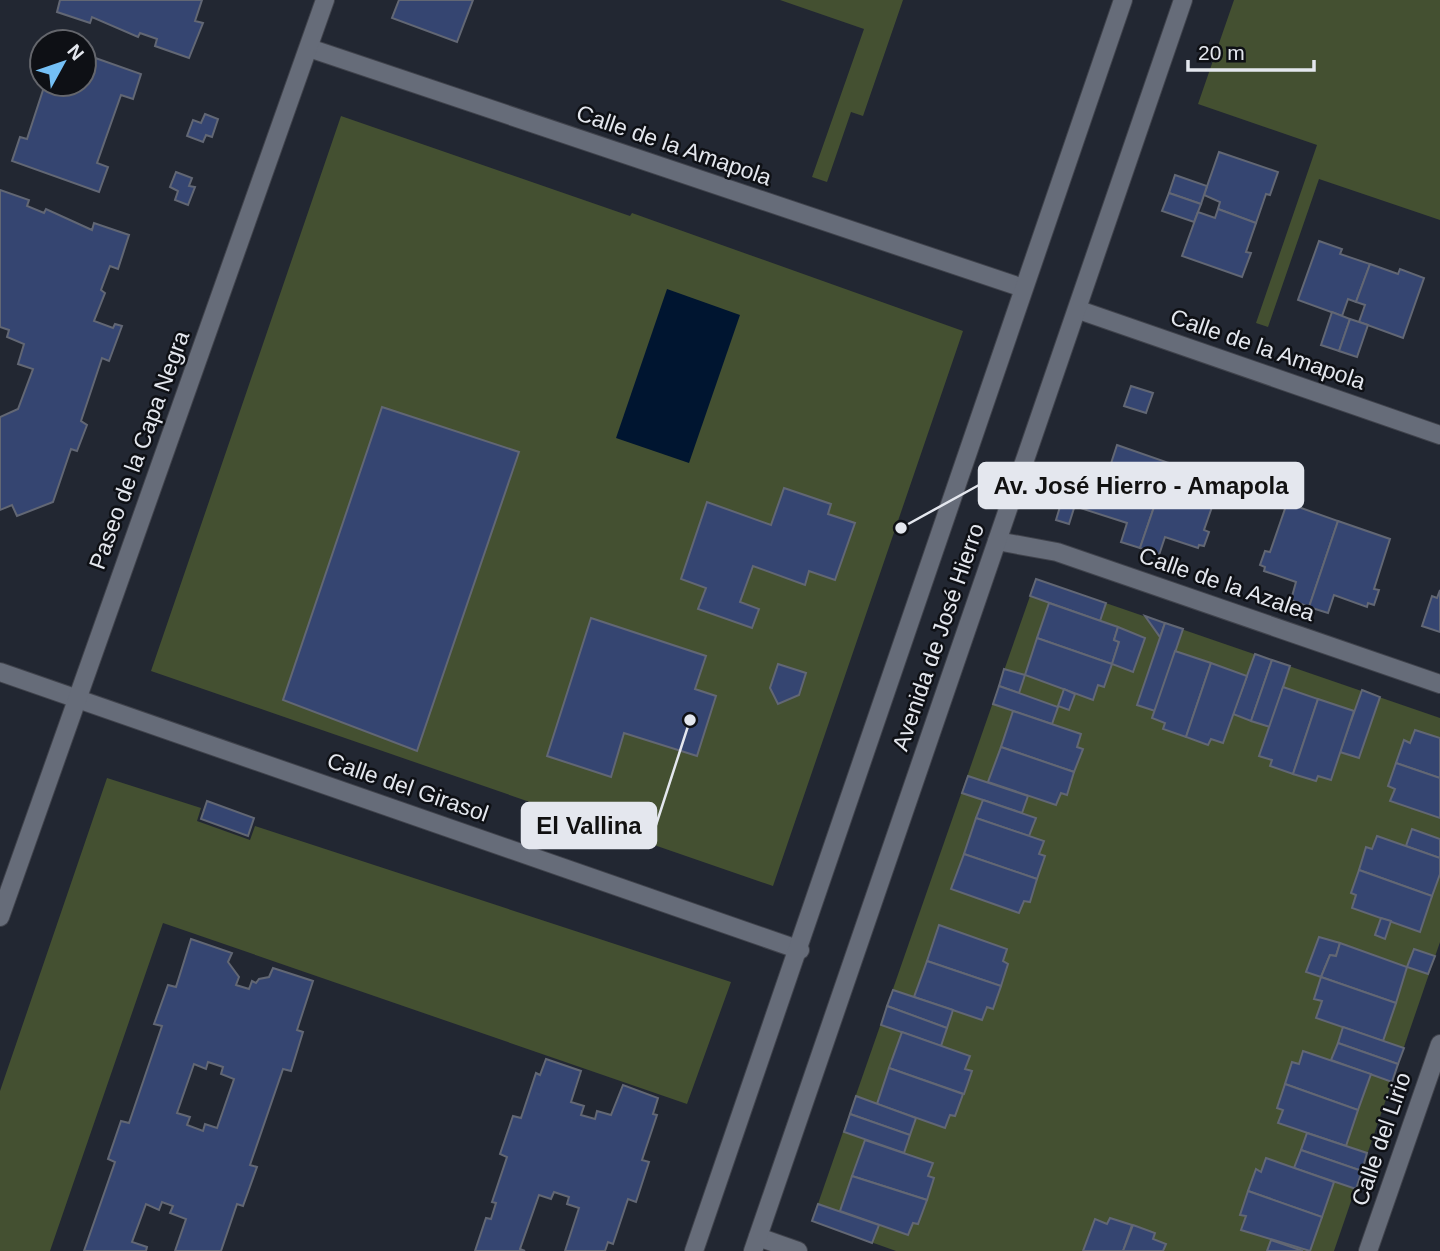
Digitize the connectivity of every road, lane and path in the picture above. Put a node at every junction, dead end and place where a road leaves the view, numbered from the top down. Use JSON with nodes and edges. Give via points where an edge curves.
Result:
{"nodes":[{"id":1,"x":325,"y":0,"type":"edge"},
{"id":2,"x":1123,"y":0,"type":"edge"},
{"id":3,"x":1183,"y":0,"type":"edge"},
{"id":4,"x":309,"y":48,"type":"junction"},
{"id":5,"x":1023,"y":288,"type":"junction"},
{"id":6,"x":1079,"y":310,"type":"junction"},
{"id":7,"x":1440,"y":435,"type":"edge"},
{"id":8,"x":996,"y":541,"type":"junction"},
{"id":9,"x":0,"y":672,"type":"edge"},
{"id":10,"x":1440,"y":684,"type":"edge"},
{"id":11,"x":76,"y":697,"type":"junction"},
{"id":12,"x":0,"y":917,"type":"edge"},
{"id":13,"x":800,"y":950,"type":"junction"},
{"id":14,"x":1440,"y":1044,"type":"edge"},
{"id":15,"x":756,"y":1244,"type":"edge"},
{"id":16,"x":694,"y":1251,"type":"edge"},
{"id":17,"x":798,"y":1251,"type":"edge"},
{"id":18,"x":1368,"y":1251,"type":"edge"}],
"edges":[{"from":1,"to":4,"type":"street","name":"Paseo de la Capa Negra"},
{"from":2,"to":5,"type":"street","name":"Avenida de José Hierro"},
{"from":3,"to":6,"type":"street","name":"Avenida de José Hierro"},
{"from":4,"to":5,"type":"street","name":"Calle de la Amapola"},
{"from":4,"to":11,"type":"street","name":"Paseo de la Capa Negra"},
{"from":5,"to":13,"type":"street","name":"Avenida de José Hierro"},
{"from":6,"to":7,"type":"street","name":"Calle de la Amapola"},
{"from":6,"to":8,"type":"street","name":"Avenida de José Hierro"},
{"from":8,"to":10,"type":"street","name":"Calle de la Azalea","via":[[1057,552]]},
{"from":8,"to":15,"type":"street","name":"Avenida de José Hierro"},
{"from":9,"to":11,"type":"street","name":"Calle del Girasol"},
{"from":11,"to":12,"type":"street","name":"Paseo de la Capa Negra"},
{"from":11,"to":13,"type":"street","name":"Calle del Girasol"},
{"from":13,"to":16,"type":"street","name":"Avenida de José Hierro"},
{"from":14,"to":18,"type":"street","name":"Calle del Lirio"},
{"from":15,"to":17,"type":"street"}]}
